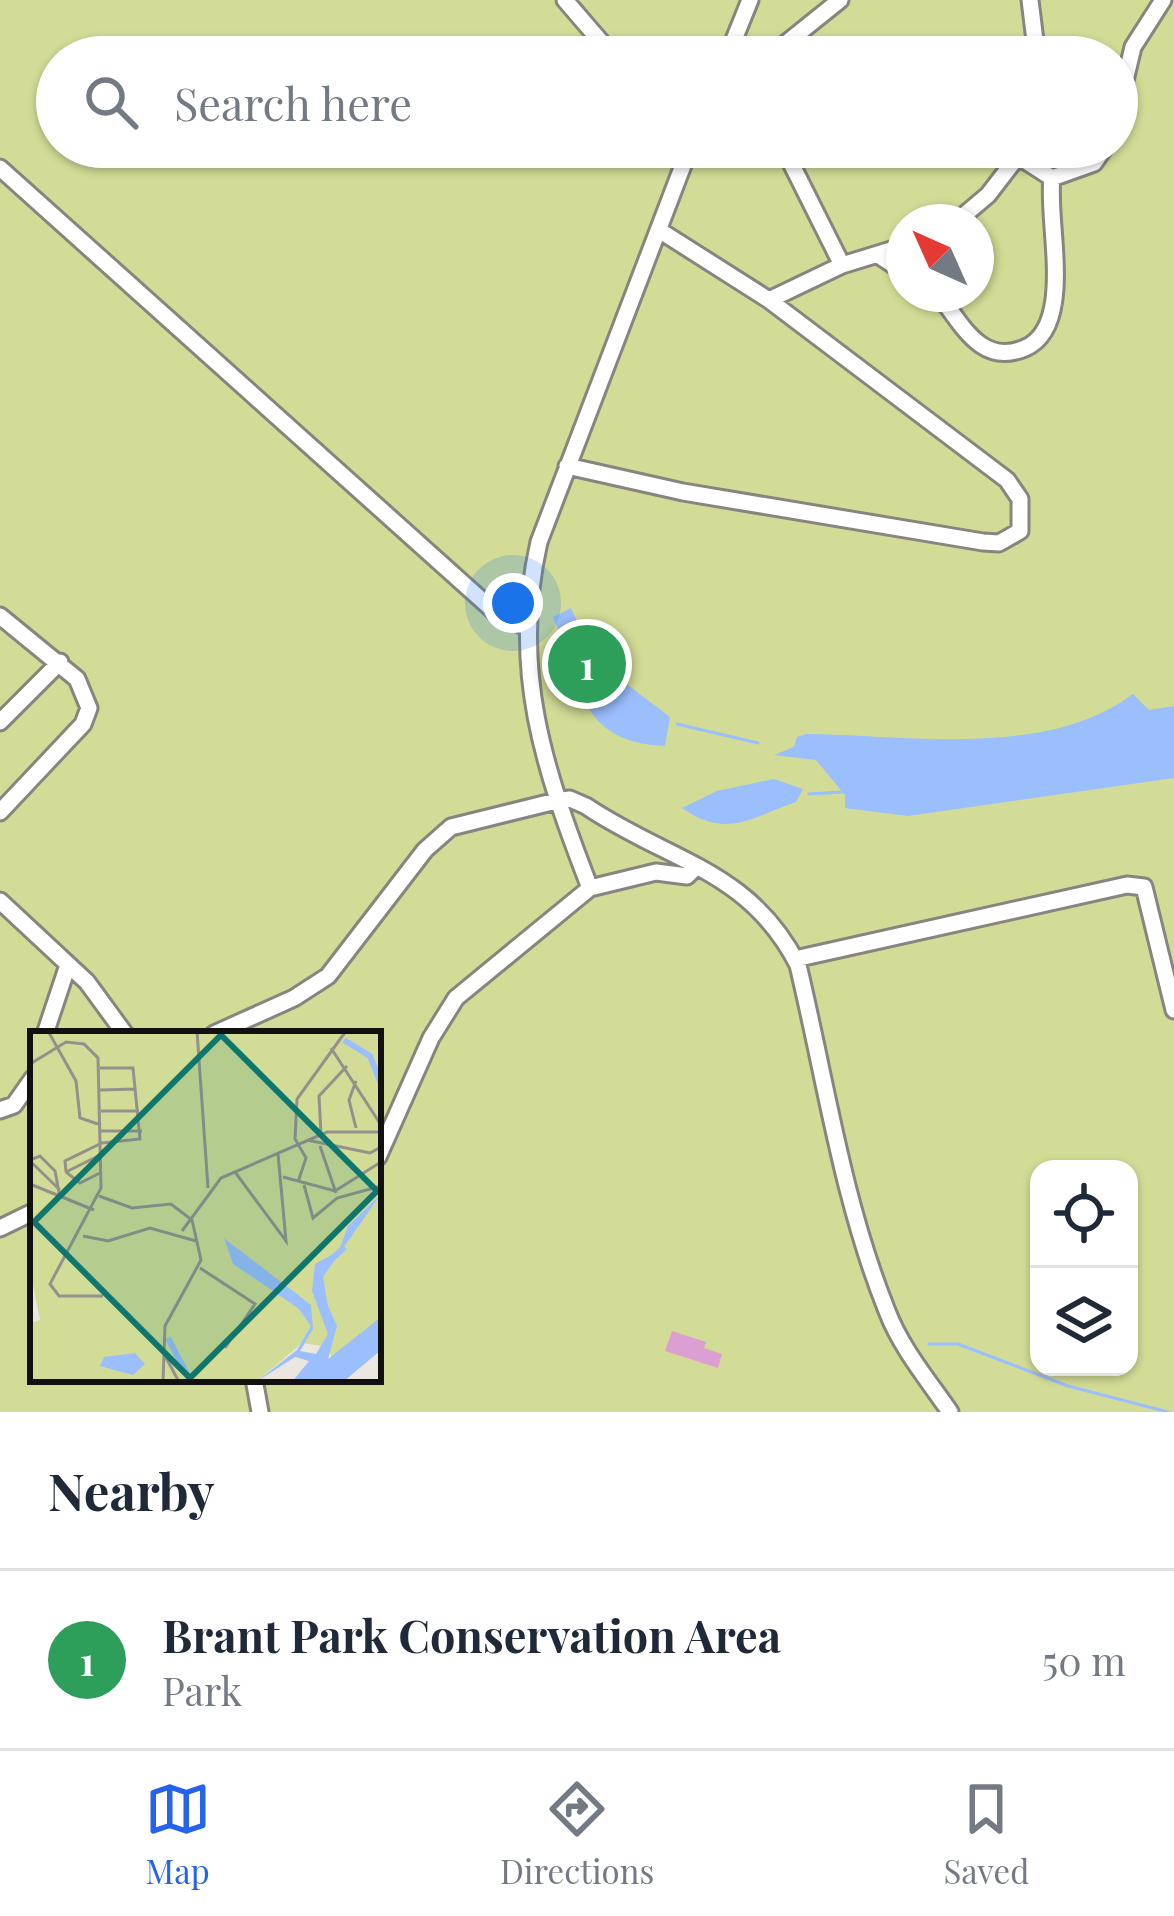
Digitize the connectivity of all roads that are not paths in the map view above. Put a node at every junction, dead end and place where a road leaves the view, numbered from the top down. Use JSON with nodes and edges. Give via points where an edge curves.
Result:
{"nodes":[{"id":1,"x":565,"y":0,"type":"edge"},
{"id":2,"x":750,"y":0,"type":"edge"},
{"id":3,"x":840,"y":0,"type":"edge"},
{"id":4,"x":1030,"y":0,"type":"edge"},
{"id":5,"x":1163,"y":0,"type":"edge"},
{"id":6,"x":596,"y":36,"type":"edge"},
{"id":7,"x":735,"y":36,"type":"edge"},
{"id":8,"x":801,"y":36,"type":"edge"},
{"id":9,"x":1034,"y":36,"type":"edge"},
{"id":10,"x":1138,"y":39,"type":"edge"},
{"id":11,"x":0,"y":168,"type":"edge"},
{"id":12,"x":682,"y":168,"type":"edge"},
{"id":13,"x":794,"y":168,"type":"edge"},
{"id":14,"x":1008,"y":168,"type":"edge"},
{"id":15,"x":1040,"y":168,"type":"edge"},
{"id":16,"x":1080,"y":168,"type":"edge"},
{"id":17,"x":1052,"y":178,"type":"junction"},
{"id":18,"x":973,"y":204,"type":"edge"},
{"id":19,"x":658,"y":230,"type":"junction"},
{"id":20,"x":886,"y":253,"type":"edge"},
{"id":21,"x":878,"y":256,"type":"junction"},
{"id":22,"x":886,"y":261,"type":"edge"},
{"id":23,"x":842,"y":265,"type":"junction"},
{"id":24,"x":769,"y":300,"type":"junction"},
{"id":25,"x":951,"y":312,"type":"edge"},
{"id":26,"x":567,"y":466,"type":"junction"},
{"id":27,"x":0,"y":616,"type":"edge"},
{"id":28,"x":524,"y":626,"type":"junction"},
{"id":29,"x":59,"y":662,"type":"junction"},
{"id":30,"x":0,"y":722,"type":"edge"},
{"id":31,"x":556,"y":801,"type":"junction"},
{"id":32,"x":0,"y":812,"type":"edge"},
{"id":33,"x":696,"y":867,"type":"junction"},
{"id":34,"x":590,"y":888,"type":"junction"},
{"id":35,"x":0,"y":902,"type":"edge"},
{"id":36,"x":795,"y":959,"type":"junction"},
{"id":37,"x":68,"y":965,"type":"junction"},
{"id":38,"x":1174,"y":1010,"type":"edge"},
{"id":39,"x":46,"y":1031,"type":"edge"},
{"id":40,"x":123,"y":1031,"type":"edge"},
{"id":41,"x":221,"y":1031,"type":"edge"},
{"id":42,"x":30,"y":1082,"type":"edge"},
{"id":43,"x":0,"y":1110,"type":"edge"},
{"id":44,"x":381,"y":1150,"type":"edge"},
{"id":45,"x":255,"y":1382,"type":"edge"},
{"id":46,"x":948,"y":1409,"type":"edge"},
{"id":47,"x":260,"y":1412,"type":"edge"},
{"id":48,"x":964,"y":1412,"type":"edge"}],
"edges":[{"from":1,"to":6,"type":"lane"},
{"from":2,"to":7,"type":"lane"},
{"from":3,"to":8,"type":"lane"},
{"from":4,"to":9,"type":"lane"},
{"from":5,"to":10,"type":"lane"},
{"from":11,"to":28,"type":"lane","via":[[495,612]]},
{"from":12,"to":19,"type":"lane"},
{"from":13,"to":23,"type":"lane"},
{"from":14,"to":18,"type":"lane"},
{"from":15,"to":17,"type":"lane"},
{"from":16,"to":17,"type":"lane"},
{"from":17,"to":25,"type":"lane","via":[[1053,310],[1036,342],[987,350]]},
{"from":19,"to":24,"type":"lane"},
{"from":19,"to":26,"type":"lane"},
{"from":20,"to":21,"type":"lane"},
{"from":21,"to":22,"type":"lane"},
{"from":21,"to":23,"type":"lane"},
{"from":23,"to":24,"type":"lane"},
{"from":24,"to":26,"type":"lane","via":[[1007,479],[1020,499],[1020,531],[983,542]]},
{"from":26,"to":28,"type":"lane","via":[[539,542]]},
{"from":27,"to":29,"type":"lane"},
{"from":28,"to":31,"type":"lane"},
{"from":29,"to":30,"type":"lane"},
{"from":29,"to":32,"type":"lane","via":[[88,698],[87,717]]},
{"from":31,"to":33,"type":"lane","via":[[586,806]]},
{"from":31,"to":34,"type":"lane"},
{"from":31,"to":41,"type":"lane","via":[[451,826],[328,976]]},
{"from":33,"to":34,"type":"lane","via":[[687,876],[639,874]]},
{"from":33,"to":36,"type":"lane","via":[[746,893]]},
{"from":34,"to":44,"type":"lane","via":[[456,998]]},
{"from":35,"to":37,"type":"lane"},
{"from":36,"to":38,"type":"lane","via":[[1144,887]]},
{"from":36,"to":46,"type":"lane","via":[[866,1257],[899,1335]]},
{"from":37,"to":39,"type":"lane"},
{"from":37,"to":40,"type":"lane"},
{"from":42,"to":43,"type":"lane"},
{"from":45,"to":47,"type":"lane"},
{"from":46,"to":48,"type":"lane"}]}
